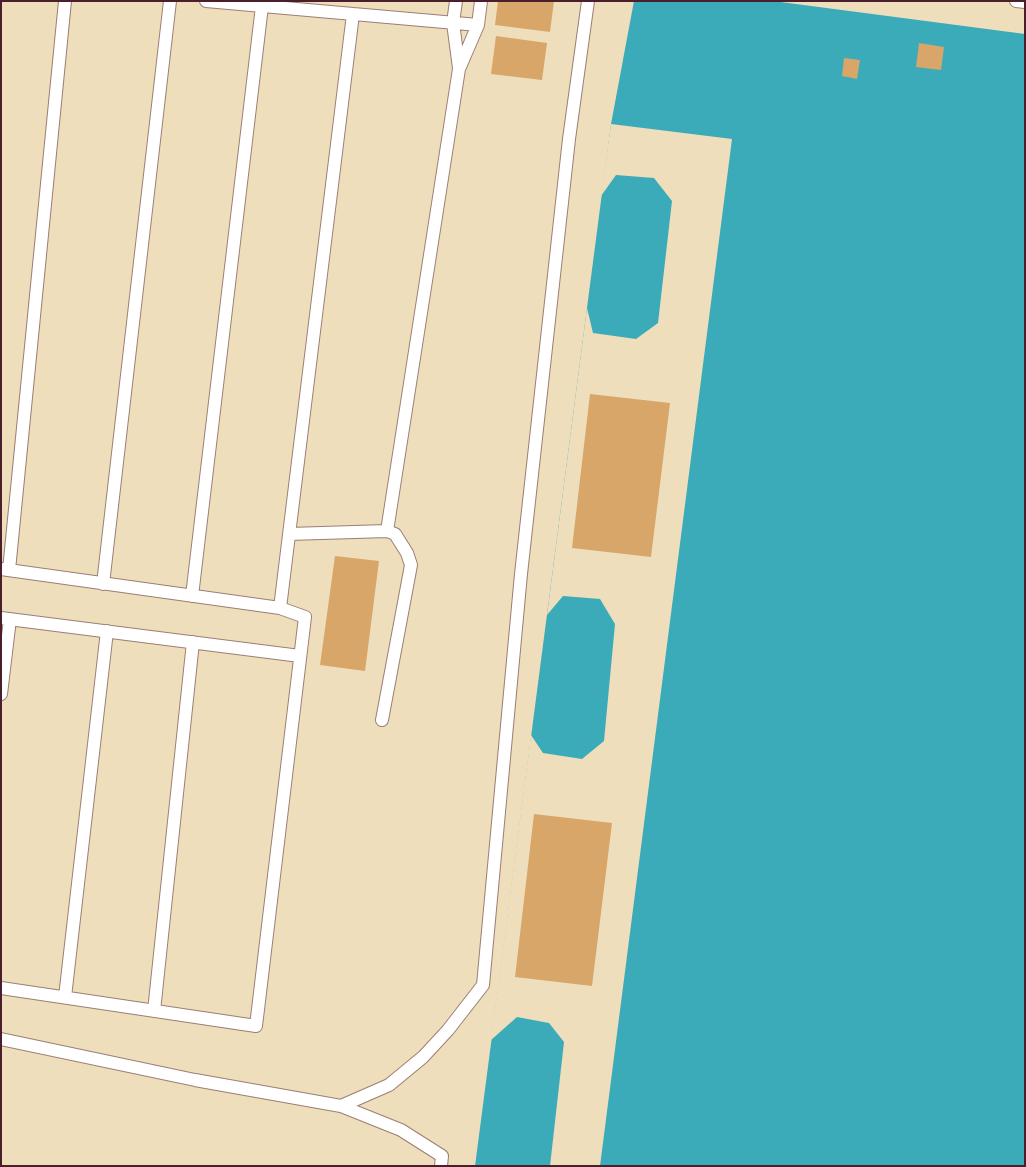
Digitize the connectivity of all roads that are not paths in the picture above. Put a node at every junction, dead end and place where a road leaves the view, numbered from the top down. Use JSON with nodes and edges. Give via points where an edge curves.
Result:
{"nodes":[{"id":1,"x":65,"y":1,"type":"edge"},
{"id":2,"x":170,"y":1,"type":"edge"},
{"id":3,"x":206,"y":1,"type":"edge"},
{"id":4,"x":456,"y":1,"type":"edge"},
{"id":5,"x":481,"y":1,"type":"edge"},
{"id":6,"x":588,"y":1,"type":"edge"},
{"id":7,"x":1016,"y":1,"type":"edge"},
{"id":8,"x":1025,"y":2,"type":"edge"},
{"id":9,"x":262,"y":6,"type":"junction"},
{"id":10,"x":353,"y":14,"type":"junction"},
{"id":11,"x":453,"y":23,"type":"junction"},
{"id":12,"x":478,"y":25,"type":"junction"},
{"id":13,"x":459,"y":69,"type":"junction"},
{"id":14,"x":387,"y":531,"type":"junction"},
{"id":15,"x":289,"y":534,"type":"junction"},
{"id":16,"x":5,"y":570,"type":"edge"},
{"id":17,"x":103,"y":584,"type":"junction"},
{"id":18,"x":192,"y":596,"type":"junction"},
{"id":19,"x":280,"y":608,"type":"junction"},
{"id":20,"x":6,"y":619,"type":"edge"},
{"id":21,"x":107,"y":631,"type":"junction"},
{"id":22,"x":193,"y":642,"type":"junction"},
{"id":23,"x":300,"y":656,"type":"junction"},
{"id":24,"x":1,"y":694,"type":"edge"},
{"id":25,"x":382,"y":720,"type":"dead end"},
{"id":26,"x":1,"y":988,"type":"edge"},
{"id":27,"x":65,"y":997,"type":"junction"},
{"id":28,"x":154,"y":1011,"type":"junction"},
{"id":29,"x":1,"y":1039,"type":"edge"},
{"id":30,"x":341,"y":1106,"type":"junction"},
{"id":31,"x":441,"y":1166,"type":"edge"}],
"edges":[{"from":1,"to":16,"type":"lane"},
{"from":2,"to":17,"type":"lane"},
{"from":3,"to":9,"type":"lane"},
{"from":4,"to":11,"type":"lane"},
{"from":5,"to":12,"type":"lane"},
{"from":6,"to":30,"type":"lane","via":[[569,139],[522,574],[483,985],[423,1057],[389,1086]]},
{"from":7,"to":8,"type":"lane"},
{"from":9,"to":10,"type":"lane"},
{"from":9,"to":18,"type":"lane"},
{"from":10,"to":11,"type":"lane"},
{"from":10,"to":15,"type":"lane"},
{"from":11,"to":12,"type":"lane"},
{"from":11,"to":13,"type":"lane"},
{"from":12,"to":13,"type":"lane"},
{"from":13,"to":14,"type":"lane"},
{"from":14,"to":15,"type":"lane"},
{"from":14,"to":25,"type":"lane","via":[[395,534],[411,565]]},
{"from":15,"to":19,"type":"lane"},
{"from":16,"to":17,"type":"lane"},
{"from":17,"to":18,"type":"lane"},
{"from":18,"to":19,"type":"lane"},
{"from":19,"to":23,"type":"lane","via":[[305,617]]},
{"from":20,"to":21,"type":"lane"},
{"from":20,"to":24,"type":"lane"},
{"from":21,"to":22,"type":"lane"},
{"from":21,"to":27,"type":"lane"},
{"from":22,"to":23,"type":"lane"},
{"from":22,"to":28,"type":"lane"},
{"from":23,"to":28,"type":"lane","via":[[256,1026]]},
{"from":26,"to":27,"type":"lane"},
{"from":27,"to":28,"type":"lane"},
{"from":29,"to":30,"type":"lane","via":[[195,1080]]},
{"from":30,"to":31,"type":"lane","via":[[401,1130],[442,1156]]}]}
